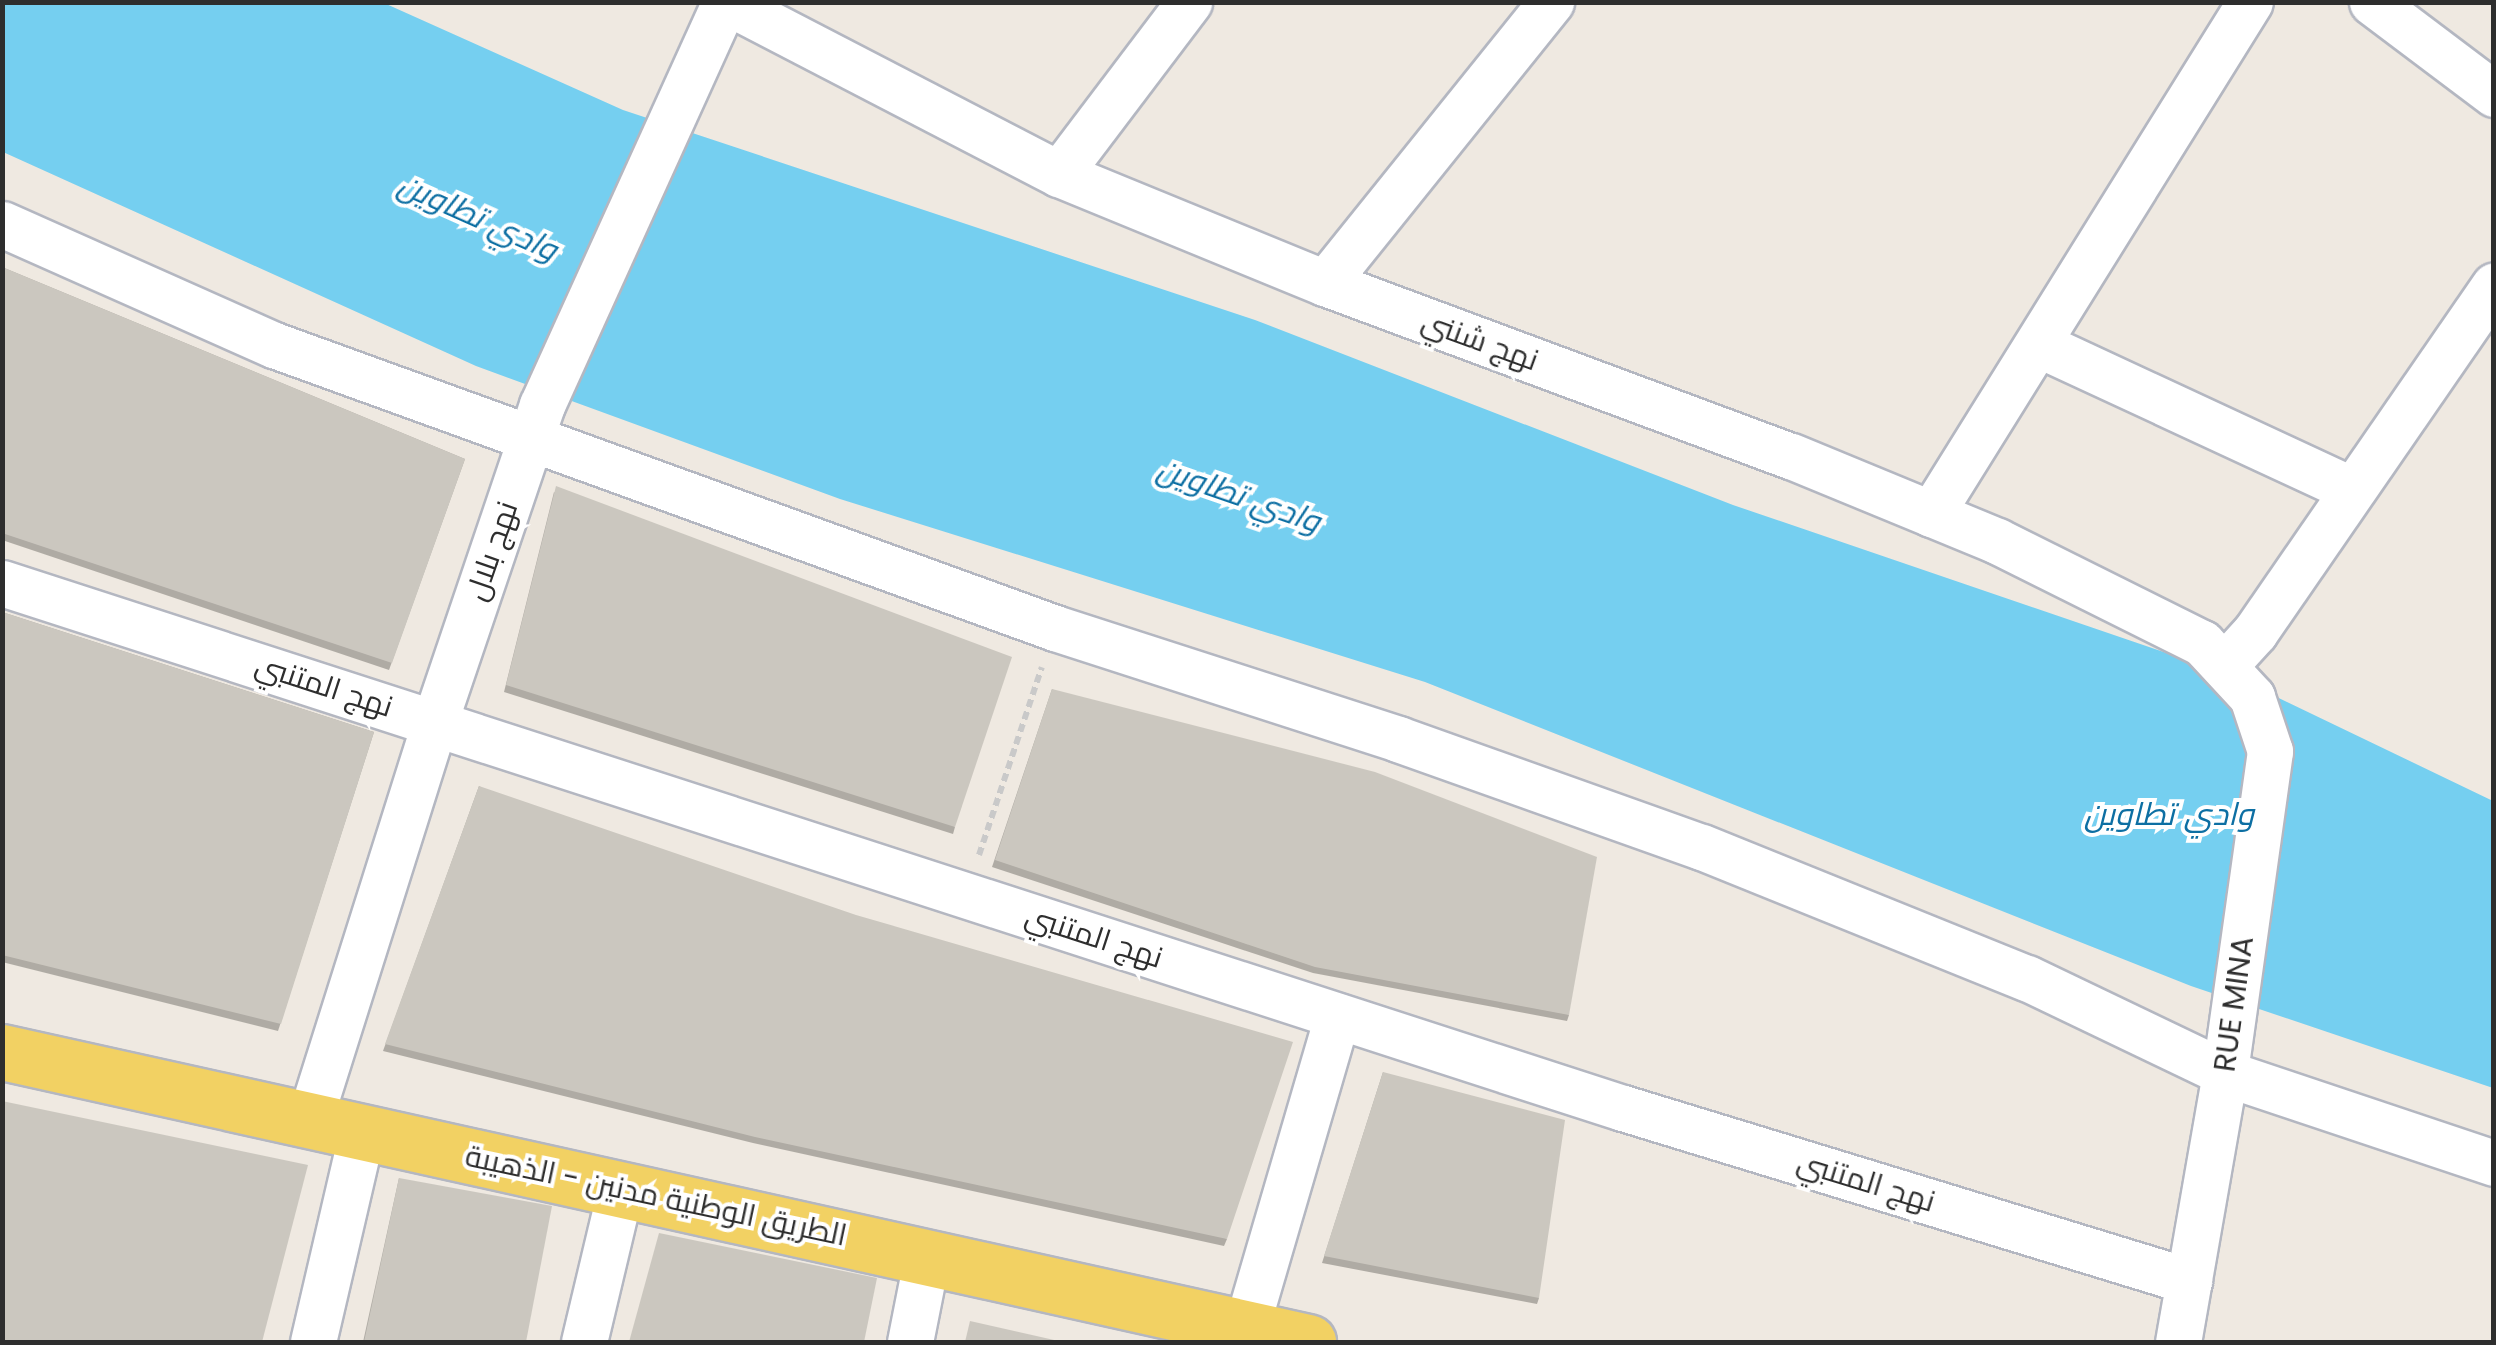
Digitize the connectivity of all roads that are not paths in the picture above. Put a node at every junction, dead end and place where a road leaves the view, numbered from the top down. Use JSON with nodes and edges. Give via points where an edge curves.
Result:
{"nodes":[{"id":1,"x":726,"y":2,"type":"edge"},
{"id":2,"x":1189,"y":2,"type":"edge"},
{"id":3,"x":1552,"y":2,"type":"edge"},
{"id":4,"x":2250,"y":2,"type":"edge"},
{"id":5,"x":2372,"y":2,"type":"edge"},
{"id":6,"x":2494,"y":94,"type":"edge"},
{"id":7,"x":1058,"y":174,"type":"junction"},
{"id":8,"x":2,"y":224,"type":"edge"},
{"id":9,"x":1324,"y":282,"type":"junction"},
{"id":10,"x":2494,"y":286,"type":"edge"},
{"id":11,"x":2038,"y":344,"type":"junction"},
{"id":12,"x":536,"y":422,"type":"junction"},
{"id":13,"x":2352,"y":490,"type":"junction"},
{"id":14,"x":1931,"y":514,"type":"junction"},
{"id":15,"x":2,"y":583,"type":"edge"},
{"id":16,"x":2227,"y":671,"type":"junction"},
{"id":17,"x":435,"y":721,"type":"junction"},
{"id":18,"x":1337,"y":1016,"type":"junction"},
{"id":19,"x":2,"y":1052,"type":"edge"},
{"id":20,"x":2225,"y":1073,"type":"junction"},
{"id":21,"x":336,"y":1125,"type":"junction"},
{"id":22,"x":2494,"y":1163,"type":"edge"},
{"id":23,"x":621,"y":1187,"type":"junction"},
{"id":24,"x":927,"y":1256,"type":"junction"},
{"id":25,"x":2189,"y":1281,"type":"junction"},
{"id":26,"x":1246,"y":1328,"type":"junction"},
{"id":27,"x":313,"y":1342,"type":"edge"},
{"id":28,"x":584,"y":1342,"type":"edge"},
{"id":29,"x":910,"y":1342,"type":"edge"},
{"id":30,"x":1308,"y":1342,"type":"edge"},
{"id":31,"x":2178,"y":1342,"type":"edge"}],
"edges":[{"from":1,"to":7,"type":"street","name":"نهج شنني"},
{"from":1,"to":12,"type":"street","name":"نهج بلال"},
{"from":2,"to":7,"type":"street"},
{"from":3,"to":9,"type":"street"},
{"from":4,"to":11,"type":"street"},
{"from":5,"to":6,"type":"street"},
{"from":7,"to":9,"type":"street","name":"نهج شنني"},
{"from":8,"to":12,"type":"street","via":[[274,344]]},
{"from":9,"to":14,"type":"street","name":"نهج شنني"},
{"from":10,"to":13,"type":"street"},
{"from":11,"to":13,"type":"street"},
{"from":11,"to":14,"type":"street"},
{"from":12,"to":17,"type":"street","name":"نهج بلال"},
{"from":12,"to":20,"type":"street","via":[[1055,628],[1398,738],[1702,847],[2027,978]]},
{"from":13,"to":16,"type":"street"},
{"from":14,"to":16,"type":"street","name":"نهج شنني","via":[[2202,643]]},
{"from":15,"to":17,"type":"street","name":"نهج المتنبي"},
{"from":16,"to":20,"type":"street","name":"RUE MINA","via":[[2252,698],[2270,751]]},
{"from":17,"to":18,"type":"street","name":"نهج المتنبي"},
{"from":17,"to":21,"type":"street","name":"نهج بلال"},
{"from":18,"to":25,"type":"street","name":"نهج المتنبي"},
{"from":18,"to":26,"type":"street"},
{"from":19,"to":21,"type":"main road","name":"الطريق الوطنية مدنين - الذهيبة"},
{"from":20,"to":22,"type":"street"},
{"from":20,"to":25,"type":"street","name":"RUE MINA"},
{"from":21,"to":23,"type":"main road","name":"الطريق الوطنية مدنين - الذهيبة"},
{"from":21,"to":27,"type":"street","name":"نهج بلال"},
{"from":23,"to":24,"type":"main road","name":"الطريق الوطنية مدنين - الذهيبة"},
{"from":23,"to":28,"type":"street"},
{"from":24,"to":26,"type":"main road","name":"الطريق الوطنية مدنين - الذهيبة"},
{"from":24,"to":29,"type":"street"},
{"from":25,"to":31,"type":"street","name":"RUE MINA"},
{"from":26,"to":30,"type":"main road","name":"الطريق الوطنية مدنين - الذهيبة"}]}
